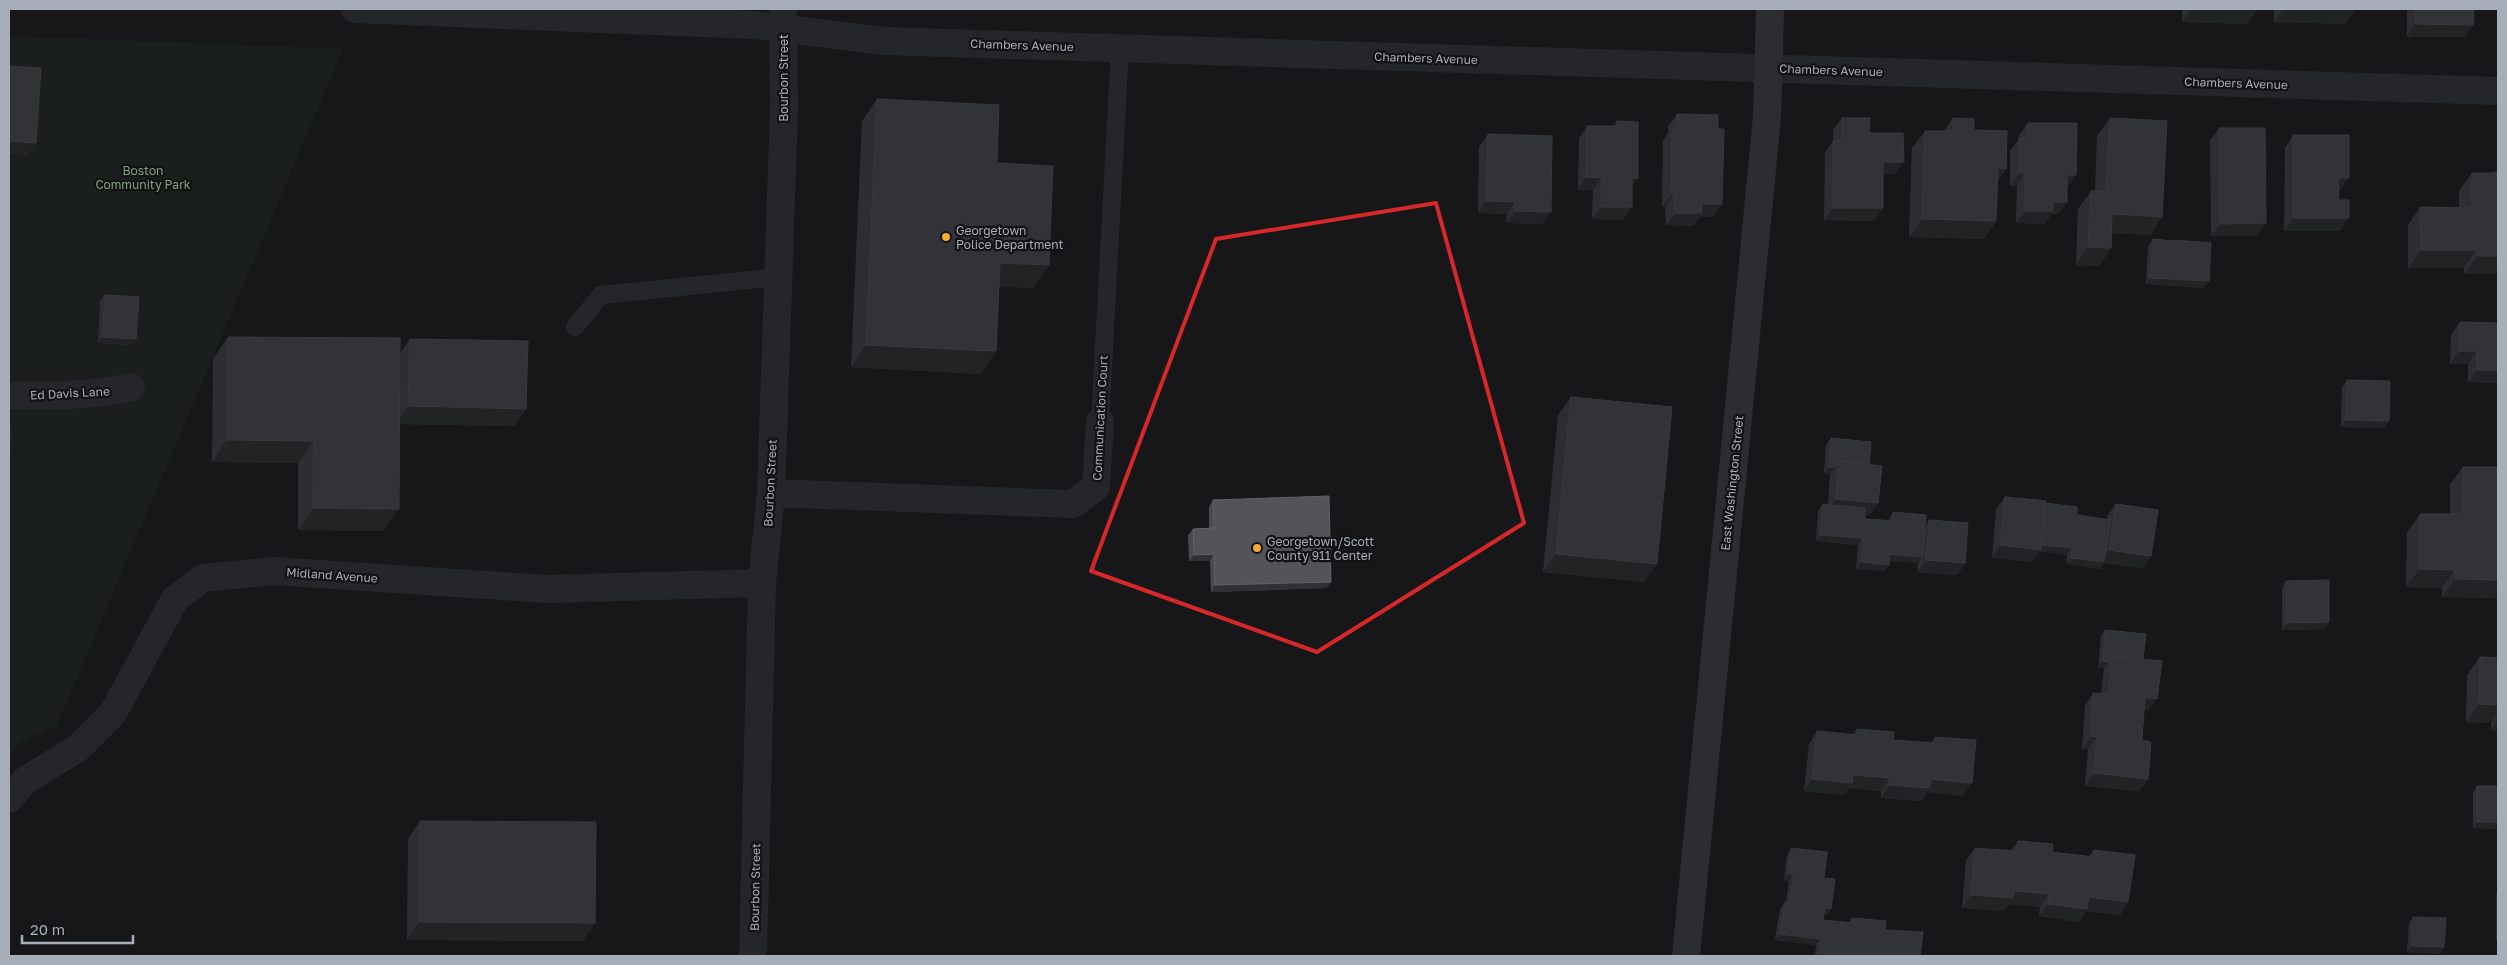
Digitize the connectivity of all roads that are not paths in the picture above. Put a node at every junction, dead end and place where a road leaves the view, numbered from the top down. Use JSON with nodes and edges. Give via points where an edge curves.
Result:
{"nodes":[{"id":1,"x":356,"y":9,"type":"edge"},
{"id":2,"x":1770,"y":9,"type":"edge"},
{"id":3,"x":411,"y":10,"type":"edge"},
{"id":4,"x":491,"y":11,"type":"edge"},
{"id":5,"x":783,"y":19,"type":"edge"},
{"id":6,"x":1120,"y":48,"type":"junction"},
{"id":7,"x":1768,"y":68,"type":"junction"},
{"id":8,"x":2498,"y":91,"type":"edge"},
{"id":9,"x":778,"y":277,"type":"junction"},
{"id":10,"x":575,"y":327,"type":"dead end"},
{"id":11,"x":131,"y":387,"type":"dead end"},
{"id":12,"x":9,"y":395,"type":"edge"},
{"id":13,"x":1100,"y":422,"type":"joint"},
{"id":14,"x":771,"y":493,"type":"junction"},
{"id":15,"x":762,"y":583,"type":"junction"},
{"id":16,"x":9,"y":799,"type":"edge"},
{"id":17,"x":753,"y":956,"type":"edge"},
{"id":18,"x":1686,"y":956,"type":"edge"}],
"edges":[{"from":1,"to":3,"type":"street","name":"Chambers Avenue"},
{"from":2,"to":7,"type":"street","name":"East Washington Street"},
{"from":3,"to":4,"type":"street","name":"Chambers Avenue"},
{"from":4,"to":5,"type":"street","name":"Chambers Avenue","via":[[754,25]]},
{"from":5,"to":6,"type":"street","name":"Chambers Avenue","via":[[884,41]]},
{"from":5,"to":9,"type":"street","name":"Bourbon Street","via":[[784,109]]},
{"from":6,"to":7,"type":"street","name":"Chambers Avenue"},
{"from":6,"to":13,"type":"lane","name":"Communication Court"},
{"from":7,"to":8,"type":"street","name":"Chambers Avenue"},
{"from":7,"to":18,"type":"street","name":"East Washington Street","via":[[1767,117]]},
{"from":9,"to":10,"type":"lane","via":[[601,295]]},
{"from":9,"to":14,"type":"street","name":"Bourbon Street"},
{"from":11,"to":12,"type":"street","name":"Ed Davis Lane","via":[[101,394]]},
{"from":13,"to":14,"type":"street","name":"Communication Court","via":[[1096,487],[1073,504]]},
{"from":14,"to":15,"type":"street","name":"Bourbon Street"},
{"from":15,"to":16,"type":"street","name":"Midland Avenue","via":[[547,590],[273,571],[203,578],[174,599],[113,713],[78,748],[26,780]]},
{"from":15,"to":17,"type":"street","name":"Bourbon Street"}]}
